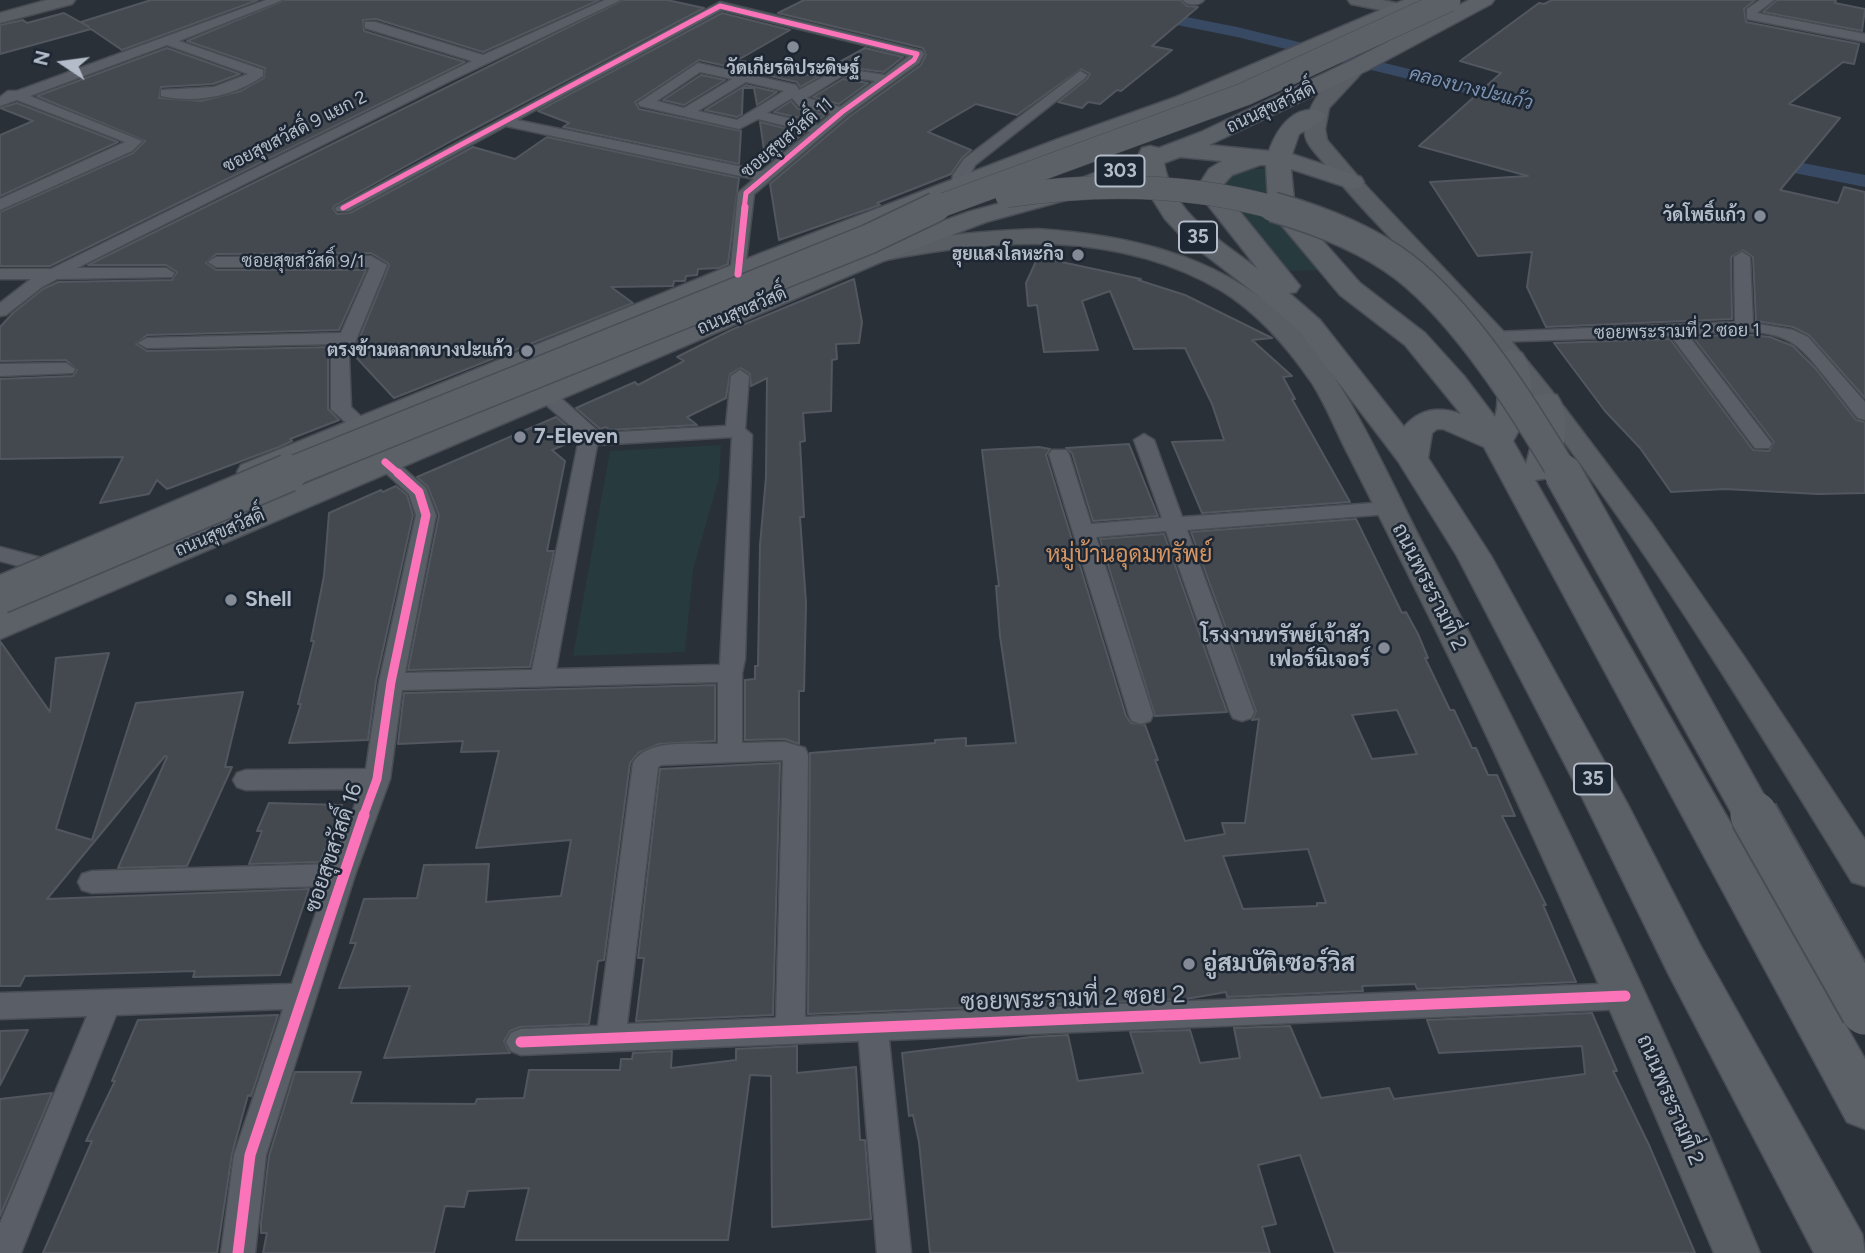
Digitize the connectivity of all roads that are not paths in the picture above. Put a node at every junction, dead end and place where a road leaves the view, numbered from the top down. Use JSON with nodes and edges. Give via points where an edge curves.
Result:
{"nodes":[{"id":1,"x":32,"y":0,"type":"edge"},
{"id":2,"x":66,"y":0,"type":"edge"},
{"id":3,"x":277,"y":0,"type":"edge"},
{"id":4,"x":615,"y":0,"type":"edge"},
{"id":5,"x":1189,"y":0,"type":"edge"},
{"id":6,"x":1198,"y":0,"type":"edge"},
{"id":7,"x":1357,"y":0,"type":"edge"},
{"id":8,"x":1421,"y":0,"type":"edge"},
{"id":9,"x":1449,"y":0,"type":"edge"},
{"id":10,"x":1484,"y":0,"type":"edge"},
{"id":11,"x":1768,"y":0,"type":"edge"},
{"id":12,"x":0,"y":9,"type":"edge"},
{"id":13,"x":1400,"y":9,"type":"junction"},
{"id":14,"x":0,"y":18,"type":"edge"},
{"id":15,"x":370,"y":26,"type":"dead end"},
{"id":16,"x":1865,"y":38,"type":"edge"},
{"id":17,"x":165,"y":40,"type":"junction"},
{"id":18,"x":484,"y":60,"type":"junction"},
{"id":19,"x":1360,"y":65,"type":"junction"},
{"id":20,"x":1080,"y":75,"type":"dead end"},
{"id":21,"x":745,"y":77,"type":"junction"},
{"id":22,"x":887,"y":79,"type":"junction"},
{"id":23,"x":0,"y":88,"type":"edge"},
{"id":24,"x":166,"y":93,"type":"dead end"},
{"id":25,"x":17,"y":96,"type":"junction"},
{"id":26,"x":0,"y":102,"type":"edge"},
{"id":27,"x":1184,"y":102,"type":"junction"},
{"id":28,"x":842,"y":112,"type":"junction"},
{"id":29,"x":1159,"y":112,"type":"junction"},
{"id":30,"x":685,"y":113,"type":"junction"},
{"id":31,"x":757,"y":115,"type":"junction"},
{"id":32,"x":1314,"y":116,"type":"junction"},
{"id":33,"x":505,"y":122,"type":"junction"},
{"id":34,"x":1243,"y":122,"type":"junction"},
{"id":35,"x":820,"y":130,"type":"junction"},
{"id":36,"x":1066,"y":144,"type":"junction"},
{"id":37,"x":1158,"y":153,"type":"junction"},
{"id":38,"x":1036,"y":156,"type":"junction"},
{"id":39,"x":1270,"y":158,"type":"junction"},
{"id":40,"x":763,"y":176,"type":"junction"},
{"id":41,"x":1352,"y":182,"type":"junction"},
{"id":42,"x":1091,"y":183,"type":"junction"},
{"id":43,"x":959,"y":185,"type":"junction"},
{"id":44,"x":0,"y":205,"type":"edge"},
{"id":45,"x":343,"y":208,"type":"dead end"},
{"id":46,"x":871,"y":248,"type":"junction"},
{"id":47,"x":1742,"y":257,"type":"dead end"},
{"id":48,"x":769,"y":260,"type":"joint"},
{"id":49,"x":216,"y":262,"type":"dead end"},
{"id":50,"x":166,"y":273,"type":"dead end"},
{"id":51,"x":0,"y":274,"type":"edge"},
{"id":52,"x":53,"y":274,"type":"junction"},
{"id":53,"x":738,"y":274,"type":"junction"},
{"id":54,"x":1350,"y":289,"type":"junction"},
{"id":55,"x":1290,"y":291,"type":"junction"},
{"id":56,"x":1239,"y":292,"type":"junction"},
{"id":57,"x":0,"y":312,"type":"edge"},
{"id":58,"x":1310,"y":326,"type":"junction"},
{"id":59,"x":1744,"y":328,"type":"junction"},
{"id":60,"x":1676,"y":331,"type":"junction"},
{"id":61,"x":348,"y":338,"type":"junction"},
{"id":62,"x":148,"y":343,"type":"dead end"},
{"id":63,"x":1503,"y":348,"type":"junction"},
{"id":64,"x":66,"y":369,"type":"dead end"},
{"id":65,"x":0,"y":370,"type":"edge"},
{"id":66,"x":740,"y":376,"type":"dead end"},
{"id":67,"x":545,"y":394,"type":"junction"},
{"id":68,"x":1546,"y":402,"type":"junction"},
{"id":69,"x":1865,"y":414,"type":"edge"},
{"id":70,"x":362,"y":427,"type":"junction"},
{"id":71,"x":735,"y":431,"type":"junction"},
{"id":72,"x":589,"y":440,"type":"junction"},
{"id":73,"x":1144,"y":440,"type":"dead end"},
{"id":74,"x":1497,"y":441,"type":"junction"},
{"id":75,"x":1762,"y":444,"type":"dead end"},
{"id":76,"x":1059,"y":454,"type":"dead end"},
{"id":77,"x":1412,"y":458,"type":"junction"},
{"id":78,"x":385,"y":462,"type":"junction"},
{"id":79,"x":1526,"y":490,"type":"junction"},
{"id":80,"x":1388,"y":508,"type":"junction"},
{"id":81,"x":1174,"y":523,"type":"junction"},
{"id":82,"x":1083,"y":531,"type":"junction"},
{"id":83,"x":0,"y":554,"type":"edge"},
{"id":84,"x":34,"y":563,"type":"junction"},
{"id":85,"x":0,"y":577,"type":"edge"},
{"id":86,"x":0,"y":594,"type":"edge"},
{"id":87,"x":0,"y":626,"type":"edge"},
{"id":88,"x":730,"y":673,"type":"junction"},
{"id":89,"x":542,"y":679,"type":"junction"},
{"id":90,"x":391,"y":682,"type":"junction"},
{"id":91,"x":1242,"y":712,"type":"dead end"},
{"id":92,"x":1141,"y":715,"type":"dead end"},
{"id":93,"x":730,"y":753,"type":"junction"},
{"id":94,"x":377,"y":779,"type":"junction"},
{"id":95,"x":246,"y":780,"type":"dead end"},
{"id":96,"x":1865,"y":871,"type":"edge"},
{"id":97,"x":342,"y":875,"type":"junction"},
{"id":98,"x":92,"y":883,"type":"dead end"},
{"id":99,"x":302,"y":996,"type":"junction"},
{"id":100,"x":1625,"y":996,"type":"junction"},
{"id":101,"x":107,"y":1002,"type":"junction"},
{"id":102,"x":0,"y":1006,"type":"edge"},
{"id":103,"x":1865,"y":1011,"type":"edge"},
{"id":104,"x":873,"y":1027,"type":"junction"},
{"id":105,"x":790,"y":1031,"type":"junction"},
{"id":106,"x":611,"y":1038,"type":"junction"},
{"id":107,"x":521,"y":1042,"type":"dead end"},
{"id":108,"x":1865,"y":1105,"type":"edge"},
{"id":109,"x":4,"y":1253,"type":"edge"},
{"id":110,"x":238,"y":1253,"type":"edge"},
{"id":111,"x":894,"y":1253,"type":"edge"},
{"id":112,"x":1737,"y":1253,"type":"edge"},
{"id":113,"x":1843,"y":1253,"type":"edge"}],
"edges":[{"from":1,"to":12,"type":"main road"},
{"from":2,"to":14,"type":"main road"},
{"from":3,"to":17,"type":"street"},
{"from":4,"to":18,"type":"street","name":"ซอยสุขสวัสดิ์ 9 แยก 2"},
{"from":5,"to":6,"type":"street"},
{"from":7,"to":13,"type":"main road"},
{"from":8,"to":13,"type":"main road","name":"ถนนสุขสวัสดิ์","number":"303"},
{"from":9,"to":46,"type":"main road","bridge":true,"via":[[1245,94],[936,207]]},
{"from":10,"to":19,"type":"main road","name":"ถนนสุขสวัสดิ์","number":"303"},
{"from":11,"to":16,"type":"street","via":[[1751,16]]},
{"from":13,"to":27,"type":"main road","name":"ถนนสุขสวัสดิ์","number":"303"},
{"from":15,"to":18,"type":"street"},
{"from":17,"to":24,"type":"street","via":[[258,73],[213,92],[186,97]]},
{"from":17,"to":25,"type":"street"},
{"from":18,"to":52,"type":"street","name":"ซอยสุขสวัสดิ์ 9 แยก 2"},
{"from":19,"to":32,"type":"main road"},
{"from":19,"to":34,"type":"main road","name":"ถนนสุขสวัสดิ์","number":"303"},
{"from":20,"to":43,"type":"street","via":[[969,162]]},
{"from":21,"to":30,"type":"street"},
{"from":21,"to":30,"type":"street","via":[[698,67],[645,103]]},
{"from":21,"to":31,"type":"street","via":[[793,91]]},
{"from":22,"to":28,"type":"street","name":"ซอยสุขสวัสดิ์ 11"},
{"from":22,"to":28,"type":"street","via":[[839,72],[798,97],[804,103]]},
{"from":22,"to":33,"type":"street","name":"ซอยสุขสวัสดิ์ 11","via":[[918,56],[720,6]]},
{"from":23,"to":25,"type":"street"},
{"from":25,"to":26,"type":"street"},
{"from":25,"to":44,"type":"street","via":[[135,141]]},
{"from":27,"to":29,"type":"main road","name":"ถนนสุขสวัสดิ์","number":"303"},
{"from":27,"to":34,"type":"main road","via":[[1197,117]]},
{"from":28,"to":35,"type":"street","name":"ซอยสุขสวัสดิ์ 11"},
{"from":29,"to":36,"type":"main road","name":"ถนนสุขสวัสดิ์","number":"303"},
{"from":29,"to":37,"type":"main road","via":[[1153,120]]},
{"from":30,"to":31,"type":"street","via":[[739,125]]},
{"from":31,"to":35,"type":"street"},
{"from":32,"to":39,"type":"main road","via":[[1288,131]]},
{"from":32,"to":41,"type":"main road","via":[[1317,141]]},
{"from":33,"to":40,"type":"street","name":"ซอยสุขสวัสดิ์ 11"},
{"from":33,"to":45,"type":"street"},
{"from":34,"to":37,"type":"main road","name":"ถนนสุขสวัสดิ์","number":"303"},
{"from":35,"to":40,"type":"street","name":"ซอยสุขสวัสดิ์ 11"},
{"from":36,"to":37,"type":"main road"},
{"from":36,"to":38,"type":"main road","name":"ถนนสุขสวัสดิ์","number":"303"},
{"from":37,"to":39,"type":"main road"},
{"from":37,"to":42,"type":"main road","name":"ถนนสุขสวัสดิ์","number":"303"},
{"from":37,"to":58,"type":"main road","number":"35","via":[[1155,184],[1174,214]]},
{"from":38,"to":42,"type":"main road","via":[[1085,167]]},
{"from":38,"to":43,"type":"main road","name":"ถนนสุขสวัสดิ์","number":"303"},
{"from":39,"to":41,"type":"main road","via":[[1300,163]]},
{"from":39,"to":54,"type":"main road","via":[[1287,216]]},
{"from":39,"to":55,"type":"main road","via":[[1226,167],[1210,186]]},
{"from":40,"to":53,"type":"street","name":"ซอยสุขสวัสดิ์ 11","via":[[746,192]]},
{"from":41,"to":63,"type":"main road"},
{"from":42,"to":46,"type":"main road","name":"ถนนสุขสวัสดิ์","number":"303"},
{"from":43,"to":48,"type":"main road","name":"ถนนสุขสวัสดิ์","number":"303"},
{"from":46,"to":56,"type":"main road","name":"ถนนพระรามที่ 2","number":"35","via":[[973,237],[1072,237],[1155,252]]},
{"from":46,"to":67,"type":"main road","name":"ถนนสุขสวัสดิ์","number":"303","via":[[806,284]]},
{"from":46,"to":86,"type":"main road","bridge":true,"via":[[292,472]]},
{"from":46,"to":103,"type":"main road","bridge":true,"via":[[962,206],[1017,194],[1098,186],[1155,188],[1231,198],[1292,214],[1364,243],[1414,275],[1453,316],[1529,415]]},
{"from":47,"to":59,"type":"street"},
{"from":48,"to":53,"type":"main road","name":"ถนนสุขสวัสดิ์"},
{"from":49,"to":61,"type":"street","name":"ซอยสุขสวัสดิ์ 9/1","via":[[376,263],[379,265]]},
{"from":50,"to":52,"type":"street"},
{"from":51,"to":52,"type":"street"},
{"from":52,"to":57,"type":"street","name":"ซอยสุขสวัสดิ์ 9 แยก 2"},
{"from":53,"to":70,"type":"main road","name":"ถนนสุขสวัสดิ์"},
{"from":54,"to":55,"type":"main road","via":[[1319,280],[1301,283]]},
{"from":54,"to":74,"type":"main road","via":[[1415,339]]},
{"from":55,"to":58,"type":"main road"},
{"from":56,"to":58,"type":"main road"},
{"from":56,"to":80,"type":"main road","name":"ถนนพระรามที่ 2","number":"35","via":[[1274,320],[1326,386]]},
{"from":58,"to":77,"type":"main road","number":"35"},
{"from":59,"to":60,"type":"street","name":"ซอยพระรามที่ 2 ซอย 1"},
{"from":59,"to":69,"type":"street","name":"ซอยพระรามที่ 2 ซอย 1","via":[[1777,331],[1802,341]]},
{"from":60,"to":63,"type":"street","name":"ซอยพระรามที่ 2 ซอย 1"},
{"from":60,"to":75,"type":"street"},
{"from":61,"to":62,"type":"street"},
{"from":61,"to":70,"type":"street","name":"ซอยสุขสวัสดิ์ 9/1","via":[[340,358],[341,409]]},
{"from":63,"to":68,"type":"main road"},
{"from":63,"to":74,"type":"main road","via":[[1516,394],[1514,411]]},
{"from":64,"to":65,"type":"street"},
{"from":66,"to":71,"type":"street"},
{"from":67,"to":72,"type":"street","via":[[590,433]]},
{"from":67,"to":78,"type":"main road","name":"ถนนสุขสวัสดิ์"},
{"from":68,"to":79,"type":"main road","via":[[1551,434],[1545,460]]},
{"from":68,"to":96,"type":"main road","via":[[1692,601]]},
{"from":70,"to":84,"type":"main road","name":"ถนนสุขสวัสดิ์"},
{"from":71,"to":72,"type":"street"},
{"from":71,"to":88,"type":"street","via":[[742,435]]},
{"from":72,"to":89,"type":"street"},
{"from":73,"to":81,"type":"street"},
{"from":74,"to":77,"type":"main road","via":[[1447,419],[1428,420],[1417,430]]},
{"from":74,"to":79,"type":"main road"},
{"from":76,"to":82,"type":"street"},
{"from":77,"to":113,"type":"main road","number":"35","via":[[1474,556]]},
{"from":78,"to":87,"type":"main road","name":"ถนนสุขสวัสดิ์"},
{"from":78,"to":90,"type":"street","name":"ซอยสุขสวัสดิ์ 16","via":[[419,492],[426,515]]},
{"from":79,"to":108,"type":"main road"},
{"from":80,"to":81,"type":"street"},
{"from":80,"to":100,"type":"main road","name":"ถนนพระรามที่ 2","number":"35","via":[[1487,702]]},
{"from":81,"to":82,"type":"street"},
{"from":81,"to":91,"type":"street"},
{"from":82,"to":92,"type":"street"},
{"from":83,"to":84,"type":"street"},
{"from":84,"to":85,"type":"main road","name":"ถนนสุขสวัสดิ์"},
{"from":88,"to":89,"type":"street"},
{"from":88,"to":93,"type":"street"},
{"from":89,"to":90,"type":"street"},
{"from":90,"to":94,"type":"street","name":"ซอยสุขสวัสดิ์ 16"},
{"from":93,"to":105,"type":"street","via":[[785,751],[796,755]]},
{"from":93,"to":106,"type":"street","via":[[656,757],[646,763]]},
{"from":94,"to":95,"type":"street"},
{"from":94,"to":97,"type":"street","name":"ซอยสุขสวัสดิ์ 16"},
{"from":97,"to":98,"type":"street"},
{"from":97,"to":99,"type":"street","name":"ซอยสุขสวัสดิ์ 16"},
{"from":99,"to":101,"type":"street"},
{"from":99,"to":110,"type":"street","name":"ซอยสุขสวัสดิ์ 16","via":[[250,1155]]},
{"from":100,"to":104,"type":"street","name":"ซอยพระรามที่ 2 ซอย 2"},
{"from":100,"to":112,"type":"main road","name":"ถนนพระรามที่ 2","number":"35"},
{"from":101,"to":102,"type":"street"},
{"from":101,"to":109,"type":"street"},
{"from":104,"to":105,"type":"street","name":"ซอยพระรามที่ 2 ซอย 2"},
{"from":104,"to":111,"type":"street"},
{"from":105,"to":106,"type":"street","name":"ซอยพระรามที่ 2 ซอย 2"},
{"from":106,"to":107,"type":"street","name":"ซอยพระรามที่ 2 ซอย 2"}]}
